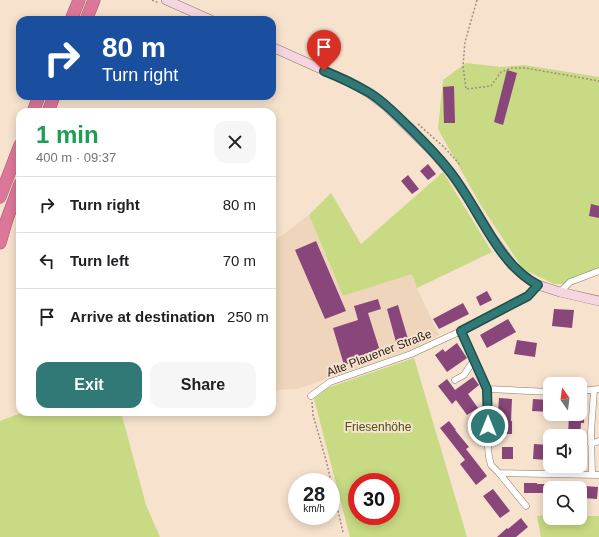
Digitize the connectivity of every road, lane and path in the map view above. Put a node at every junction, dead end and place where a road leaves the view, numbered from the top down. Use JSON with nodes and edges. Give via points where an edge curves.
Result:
{"nodes":[{"id":1,"x":79,"y":0,"type":"edge"},
{"id":2,"x":94,"y":0,"type":"edge"},
{"id":3,"x":166,"y":0,"type":"edge"},
{"id":4,"x":477,"y":0,"type":"edge"},
{"id":5,"x":73,"y":16,"type":"edge"},
{"id":6,"x":88,"y":16,"type":"edge"},
{"id":7,"x":202,"y":16,"type":"edge"},
{"id":8,"x":276,"y":49,"type":"edge"},
{"id":9,"x":599,"y":81,"type":"edge"},
{"id":10,"x":16,"y":155,"type":"edge"},
{"id":11,"x":16,"y":195,"type":"edge"},
{"id":12,"x":0,"y":197,"type":"edge"},
{"id":13,"x":0,"y":243,"type":"edge"},
{"id":14,"x":599,"y":271,"type":"edge"},
{"id":15,"x":538,"y":285,"type":"junction"},
{"id":16,"x":560,"y":292,"type":"junction"},
{"id":17,"x":599,"y":301,"type":"edge"},
{"id":18,"x":461,"y":331,"type":"junction"},
{"id":19,"x":474,"y":360,"type":"junction"},
{"id":20,"x":455,"y":380,"type":"dead end"},
{"id":21,"x":487,"y":389,"type":"junction"},
{"id":22,"x":597,"y":390,"type":"edge"},
{"id":23,"x":587,"y":391,"type":"edge"},
{"id":24,"x":543,"y":392,"type":"edge"},
{"id":25,"x":311,"y":396,"type":"joint"},
{"id":26,"x":592,"y":422,"type":"junction"},
{"id":27,"x":599,"y":425,"type":"edge"},
{"id":28,"x":599,"y":441,"type":"edge"},
{"id":29,"x":592,"y":444,"type":"junction"},
{"id":30,"x":499,"y":473,"type":"junction"},
{"id":31,"x":592,"y":475,"type":"junction"},
{"id":32,"x":599,"y":475,"type":"edge"},
{"id":33,"x":526,"y":506,"type":"dead end"},
{"id":34,"x":343,"y":532,"type":"dead end"}],
"edges":[{"from":1,"to":5,"type":"highway"},
{"from":2,"to":6,"type":"highway"},
{"from":3,"to":7,"type":"main road"},
{"from":4,"to":9,"type":"path","via":[[465,42],[463,66],[466,89],[491,86],[501,72],[512,68],[526,68]]},
{"from":8,"to":15,"type":"main road","via":[[350,82],[385,105],[451,173],[512,265]]},
{"from":10,"to":12,"type":"highway"},
{"from":11,"to":13,"type":"highway"},
{"from":14,"to":16,"type":"street","via":[[570,282]]},
{"from":15,"to":16,"type":"main road"},
{"from":15,"to":18,"type":"street","name":"Alte Plauener Straße","via":[[528,296]]},
{"from":16,"to":17,"type":"main road"},
{"from":18,"to":19,"type":"street"},
{"from":18,"to":25,"type":"street","name":"Alte Plauener Straße","via":[[411,354],[330,382]]},
{"from":19,"to":20,"type":"street","via":[[464,375]]},
{"from":19,"to":21,"type":"street"},
{"from":21,"to":24,"type":"street"},
{"from":21,"to":30,"type":"street","via":[[489,458],[491,465]]},
{"from":22,"to":23,"type":"street"},
{"from":22,"to":26,"type":"street"},
{"from":25,"to":34,"type":"path","via":[[313,415]]},
{"from":26,"to":27,"type":"street"},
{"from":26,"to":29,"type":"street"},
{"from":28,"to":29,"type":"street"},
{"from":29,"to":31,"type":"street"},
{"from":30,"to":31,"type":"street"},
{"from":30,"to":33,"type":"street"},
{"from":31,"to":32,"type":"street"}]}
